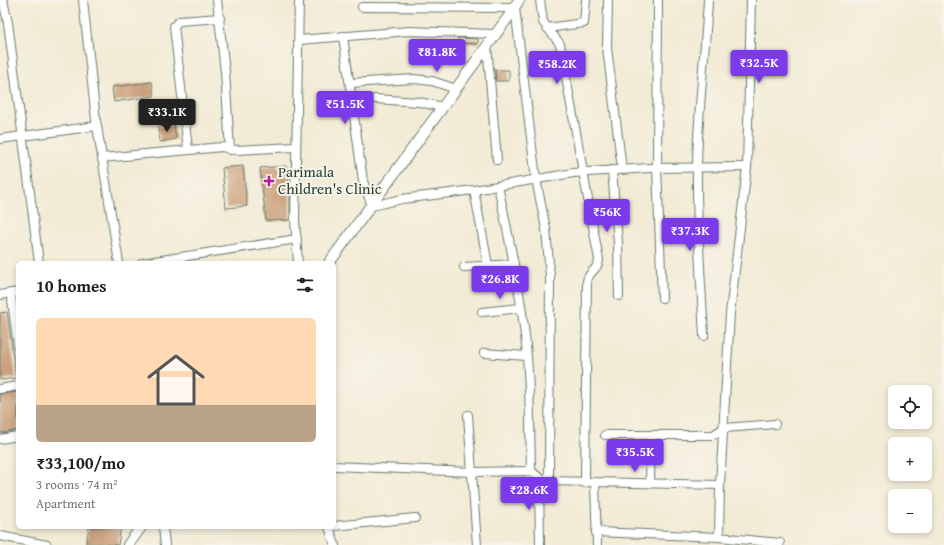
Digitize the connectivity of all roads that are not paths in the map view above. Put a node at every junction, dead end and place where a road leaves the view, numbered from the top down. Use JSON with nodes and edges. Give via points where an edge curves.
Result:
{"nodes":[{"id":1,"x":4,"y":0,"type":"edge"},
{"id":2,"x":83,"y":0,"type":"edge"},
{"id":3,"x":218,"y":0,"type":"edge"},
{"id":4,"x":299,"y":0,"type":"edge"},
{"id":5,"x":540,"y":0,"type":"edge"},
{"id":6,"x":586,"y":0,"type":"edge"},
{"id":7,"x":608,"y":0,"type":"edge"},
{"id":8,"x":658,"y":0,"type":"edge"},
{"id":9,"x":708,"y":0,"type":"edge"},
{"id":10,"x":751,"y":0,"type":"edge"},
{"id":11,"x":517,"y":4,"type":"edge"},
{"id":12,"x":362,"y":7,"type":"dead end"},
{"id":13,"x":220,"y":18,"type":"junction"},
{"id":14,"x":546,"y":28,"type":"junction"},
{"id":15,"x":495,"y":34,"type":"junction"},
{"id":16,"x":343,"y":36,"type":"junction"},
{"id":17,"x":299,"y":40,"type":"junction"},
{"id":18,"x":487,"y":44,"type":"junction"},
{"id":19,"x":350,"y":83,"type":"junction"},
{"id":20,"x":456,"y":89,"type":"junction"},
{"id":21,"x":375,"y":99,"type":"dead end"},
{"id":22,"x":443,"y":107,"type":"junction"},
{"id":23,"x":97,"y":126,"type":"junction"},
{"id":24,"x":23,"y":136,"type":"junction"},
{"id":25,"x":0,"y":139,"type":"edge"},
{"id":26,"x":296,"y":147,"type":"junction"},
{"id":27,"x":188,"y":149,"type":"junction"},
{"id":28,"x":230,"y":150,"type":"junction"},
{"id":29,"x":102,"y":158,"type":"junction"},
{"id":30,"x":497,"y":160,"type":"dead end"},
{"id":31,"x":657,"y":167,"type":"junction"},
{"id":32,"x":697,"y":167,"type":"junction"},
{"id":33,"x":747,"y":167,"type":"junction"},
{"id":34,"x":622,"y":169,"type":"junction"},
{"id":35,"x":612,"y":170,"type":"junction"},
{"id":36,"x":583,"y":172,"type":"junction"},
{"id":37,"x":536,"y":178,"type":"junction"},
{"id":38,"x":498,"y":186,"type":"junction"},
{"id":39,"x":474,"y":190,"type":"junction"},
{"id":40,"x":372,"y":206,"type":"junction"},
{"id":41,"x":296,"y":240,"type":"junction"},
{"id":42,"x":39,"y":261,"type":"edge"},
{"id":43,"x":119,"y":261,"type":"edge"},
{"id":44,"x":155,"y":261,"type":"edge"},
{"id":45,"x":298,"y":261,"type":"edge"},
{"id":46,"x":331,"y":261,"type":"edge"},
{"id":47,"x":514,"y":264,"type":"junction"},
{"id":48,"x":488,"y":265,"type":"junction"},
{"id":49,"x":464,"y":267,"type":"dead end"},
{"id":50,"x":15,"y":293,"type":"edge"},
{"id":51,"x":0,"y":295,"type":"edge"},
{"id":52,"x":620,"y":296,"type":"dead end"},
{"id":53,"x":662,"y":298,"type":"dead end"},
{"id":54,"x":521,"y":308,"type":"junction"},
{"id":55,"x":482,"y":312,"type":"dead end"},
{"id":56,"x":16,"y":320,"type":"edge"},
{"id":57,"x":704,"y":336,"type":"dead end"},
{"id":58,"x":484,"y":353,"type":"dead end"},
{"id":59,"x":526,"y":356,"type":"junction"},
{"id":60,"x":16,"y":386,"type":"edge"},
{"id":61,"x":0,"y":389,"type":"edge"},
{"id":62,"x":468,"y":415,"type":"dead end"},
{"id":63,"x":775,"y":424,"type":"dead end"},
{"id":64,"x":724,"y":428,"type":"junction"},
{"id":65,"x":605,"y":435,"type":"dead end"},
{"id":66,"x":651,"y":435,"type":"junction"},
{"id":67,"x":16,"y":436,"type":"edge"},
{"id":68,"x":0,"y":439,"type":"edge"},
{"id":69,"x":336,"y":466,"type":"edge"},
{"id":70,"x":531,"y":470,"type":"junction"},
{"id":71,"x":471,"y":472,"type":"junction"},
{"id":72,"x":538,"y":477,"type":"junction"},
{"id":73,"x":549,"y":481,"type":"junction"},
{"id":74,"x":585,"y":483,"type":"junction"},
{"id":75,"x":595,"y":483,"type":"junction"},
{"id":76,"x":650,"y":483,"type":"junction"},
{"id":77,"x":720,"y":485,"type":"junction"},
{"id":78,"x":415,"y":518,"type":"dead end"},
{"id":79,"x":336,"y":526,"type":"edge"},
{"id":80,"x":140,"y":529,"type":"edge"},
{"id":81,"x":163,"y":529,"type":"edge"},
{"id":82,"x":331,"y":529,"type":"edge"},
{"id":83,"x":596,"y":532,"type":"junction"},
{"id":84,"x":0,"y":536,"type":"edge"},
{"id":85,"x":719,"y":537,"type":"junction"},
{"id":86,"x":780,"y":544,"type":"dead end"},
{"id":87,"x":47,"y":545,"type":"edge"},
{"id":88,"x":128,"y":545,"type":"edge"},
{"id":89,"x":165,"y":545,"type":"edge"},
{"id":90,"x":335,"y":545,"type":"edge"},
{"id":91,"x":477,"y":545,"type":"edge"},
{"id":92,"x":540,"y":545,"type":"edge"},
{"id":93,"x":596,"y":545,"type":"edge"}],
"edges":[{"from":1,"to":24,"type":"street"},
{"from":2,"to":23,"type":"street"},
{"from":3,"to":13,"type":"street"},
{"from":4,"to":17,"type":"street"},
{"from":5,"to":14,"type":"street"},
{"from":6,"to":14,"type":"street","via":[[584,23]]},
{"from":7,"to":34,"type":"street","via":[[607,48]]},
{"from":8,"to":31,"type":"street"},
{"from":9,"to":32,"type":"street","via":[[706,44],[700,82]]},
{"from":10,"to":33,"type":"street"},
{"from":11,"to":12,"type":"street"},
{"from":11,"to":15,"type":"street"},
{"from":11,"to":37,"type":"street"},
{"from":13,"to":27,"type":"street","via":[[179,21],[174,26]]},
{"from":13,"to":28,"type":"street"},
{"from":14,"to":36,"type":"street","via":[[557,37],[560,44]]},
{"from":15,"to":16,"type":"street","via":[[409,31]]},
{"from":15,"to":18,"type":"street"},
{"from":16,"to":17,"type":"street"},
{"from":16,"to":19,"type":"street"},
{"from":17,"to":26,"type":"street"},
{"from":18,"to":20,"type":"street"},
{"from":18,"to":30,"type":"street"},
{"from":19,"to":20,"type":"street","via":[[414,79],[432,81]]},
{"from":19,"to":40,"type":"street","via":[[363,181]]},
{"from":20,"to":22,"type":"street"},
{"from":21,"to":22,"type":"street","via":[[419,102]]},
{"from":22,"to":40,"type":"street"},
{"from":23,"to":24,"type":"street"},
{"from":23,"to":29,"type":"street"},
{"from":24,"to":25,"type":"street"},
{"from":24,"to":42,"type":"street"},
{"from":26,"to":28,"type":"street"},
{"from":26,"to":41,"type":"street"},
{"from":27,"to":28,"type":"street","via":[[222,147]]},
{"from":27,"to":29,"type":"street"},
{"from":29,"to":43,"type":"street"},
{"from":31,"to":32,"type":"street"},
{"from":31,"to":34,"type":"street"},
{"from":31,"to":53,"type":"street"},
{"from":32,"to":33,"type":"street"},
{"from":32,"to":57,"type":"street"},
{"from":33,"to":64,"type":"street","via":[[730,314]]},
{"from":34,"to":35,"type":"street"},
{"from":35,"to":36,"type":"street"},
{"from":35,"to":52,"type":"street"},
{"from":36,"to":37,"type":"street"},
{"from":36,"to":74,"type":"street","via":[[599,263],[587,281]]},
{"from":37,"to":38,"type":"street"},
{"from":37,"to":73,"type":"street","via":[[546,229],[550,276]]},
{"from":38,"to":39,"type":"street"},
{"from":38,"to":47,"type":"street"},
{"from":39,"to":40,"type":"street","via":[[402,199]]},
{"from":39,"to":48,"type":"street"},
{"from":40,"to":46,"type":"street"},
{"from":41,"to":44,"type":"street"},
{"from":41,"to":45,"type":"street"},
{"from":47,"to":48,"type":"street"},
{"from":47,"to":54,"type":"street"},
{"from":48,"to":49,"type":"street"},
{"from":50,"to":51,"type":"street"},
{"from":50,"to":56,"type":"street"},
{"from":54,"to":55,"type":"street"},
{"from":54,"to":59,"type":"street"},
{"from":58,"to":59,"type":"street"},
{"from":59,"to":70,"type":"street","via":[[530,395]]},
{"from":60,"to":61,"type":"street"},
{"from":62,"to":71,"type":"street"},
{"from":63,"to":64,"type":"street"},
{"from":64,"to":66,"type":"street","via":[[713,435]]},
{"from":64,"to":77,"type":"street"},
{"from":65,"to":66,"type":"street"},
{"from":66,"to":76,"type":"street"},
{"from":67,"to":68,"type":"street"},
{"from":69,"to":71,"type":"street"},
{"from":70,"to":71,"type":"street"},
{"from":70,"to":72,"type":"street"},
{"from":71,"to":91,"type":"street"},
{"from":72,"to":73,"type":"street"},
{"from":72,"to":92,"type":"street"},
{"from":73,"to":74,"type":"street"},
{"from":74,"to":75,"type":"street"},
{"from":75,"to":76,"type":"street"},
{"from":75,"to":83,"type":"street"},
{"from":76,"to":77,"type":"street"},
{"from":77,"to":85,"type":"street"},
{"from":78,"to":79,"type":"street"},
{"from":80,"to":88,"type":"street"},
{"from":81,"to":89,"type":"street"},
{"from":82,"to":90,"type":"street"},
{"from":83,"to":85,"type":"street"},
{"from":83,"to":93,"type":"street"},
{"from":84,"to":87,"type":"street"},
{"from":85,"to":86,"type":"street"}]}
